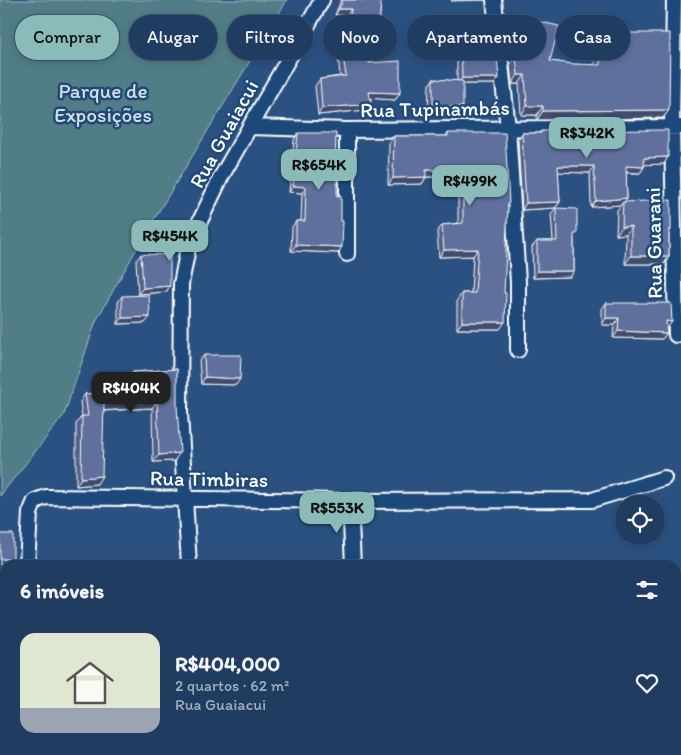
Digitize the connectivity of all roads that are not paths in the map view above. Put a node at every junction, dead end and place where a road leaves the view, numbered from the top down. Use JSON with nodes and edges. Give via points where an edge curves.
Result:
{"nodes":[{"id":1,"x":322,"y":0,"type":"edge"},
{"id":2,"x":494,"y":0,"type":"edge"},
{"id":3,"x":674,"y":0,"type":"edge"},
{"id":4,"x":677,"y":126,"type":"edge"},
{"id":5,"x":250,"y":127,"type":"junction"},
{"id":6,"x":508,"y":128,"type":"junction"},
{"id":7,"x":347,"y":130,"type":"junction"},
{"id":8,"x":347,"y":254,"type":"dead end"},
{"id":9,"x":676,"y":335,"type":"dead end"},
{"id":10,"x":518,"y":350,"type":"dead end"},
{"id":11,"x":664,"y":478,"type":"dead end"},
{"id":12,"x":184,"y":499,"type":"junction"},
{"id":13,"x":350,"y":501,"type":"junction"},
{"id":14,"x":27,"y":560,"type":"edge"},
{"id":15,"x":189,"y":560,"type":"edge"},
{"id":16,"x":353,"y":560,"type":"edge"}],
"edges":[{"from":1,"to":5,"type":"street","name":"Rua Guaiacui"},
{"from":2,"to":6,"type":"street"},
{"from":3,"to":4,"type":"street","name":"Rua Guarani"},
{"from":4,"to":6,"type":"street","name":"Rua Tupinambás"},
{"from":4,"to":9,"type":"street","name":"Rua Guarani"},
{"from":5,"to":7,"type":"street","name":"Rua Tupinambás"},
{"from":5,"to":12,"type":"street","name":"Rua Guaiacui","via":[[200,220],[188,248],[181,284],[180,413]]},
{"from":6,"to":7,"type":"street","name":"Rua Tupinambás"},
{"from":6,"to":10,"type":"street","via":[[518,282]]},
{"from":7,"to":8,"type":"street"},
{"from":11,"to":13,"type":"street","name":"Rua Timbiras","via":[[592,500]]},
{"from":12,"to":13,"type":"street","name":"Rua Timbiras"},
{"from":12,"to":14,"type":"street","name":"Rua Timbiras","via":[[46,497],[35,501],[30,513]]},
{"from":12,"to":15,"type":"street","name":"Rua Guaiacui"},
{"from":13,"to":16,"type":"street"}]}
